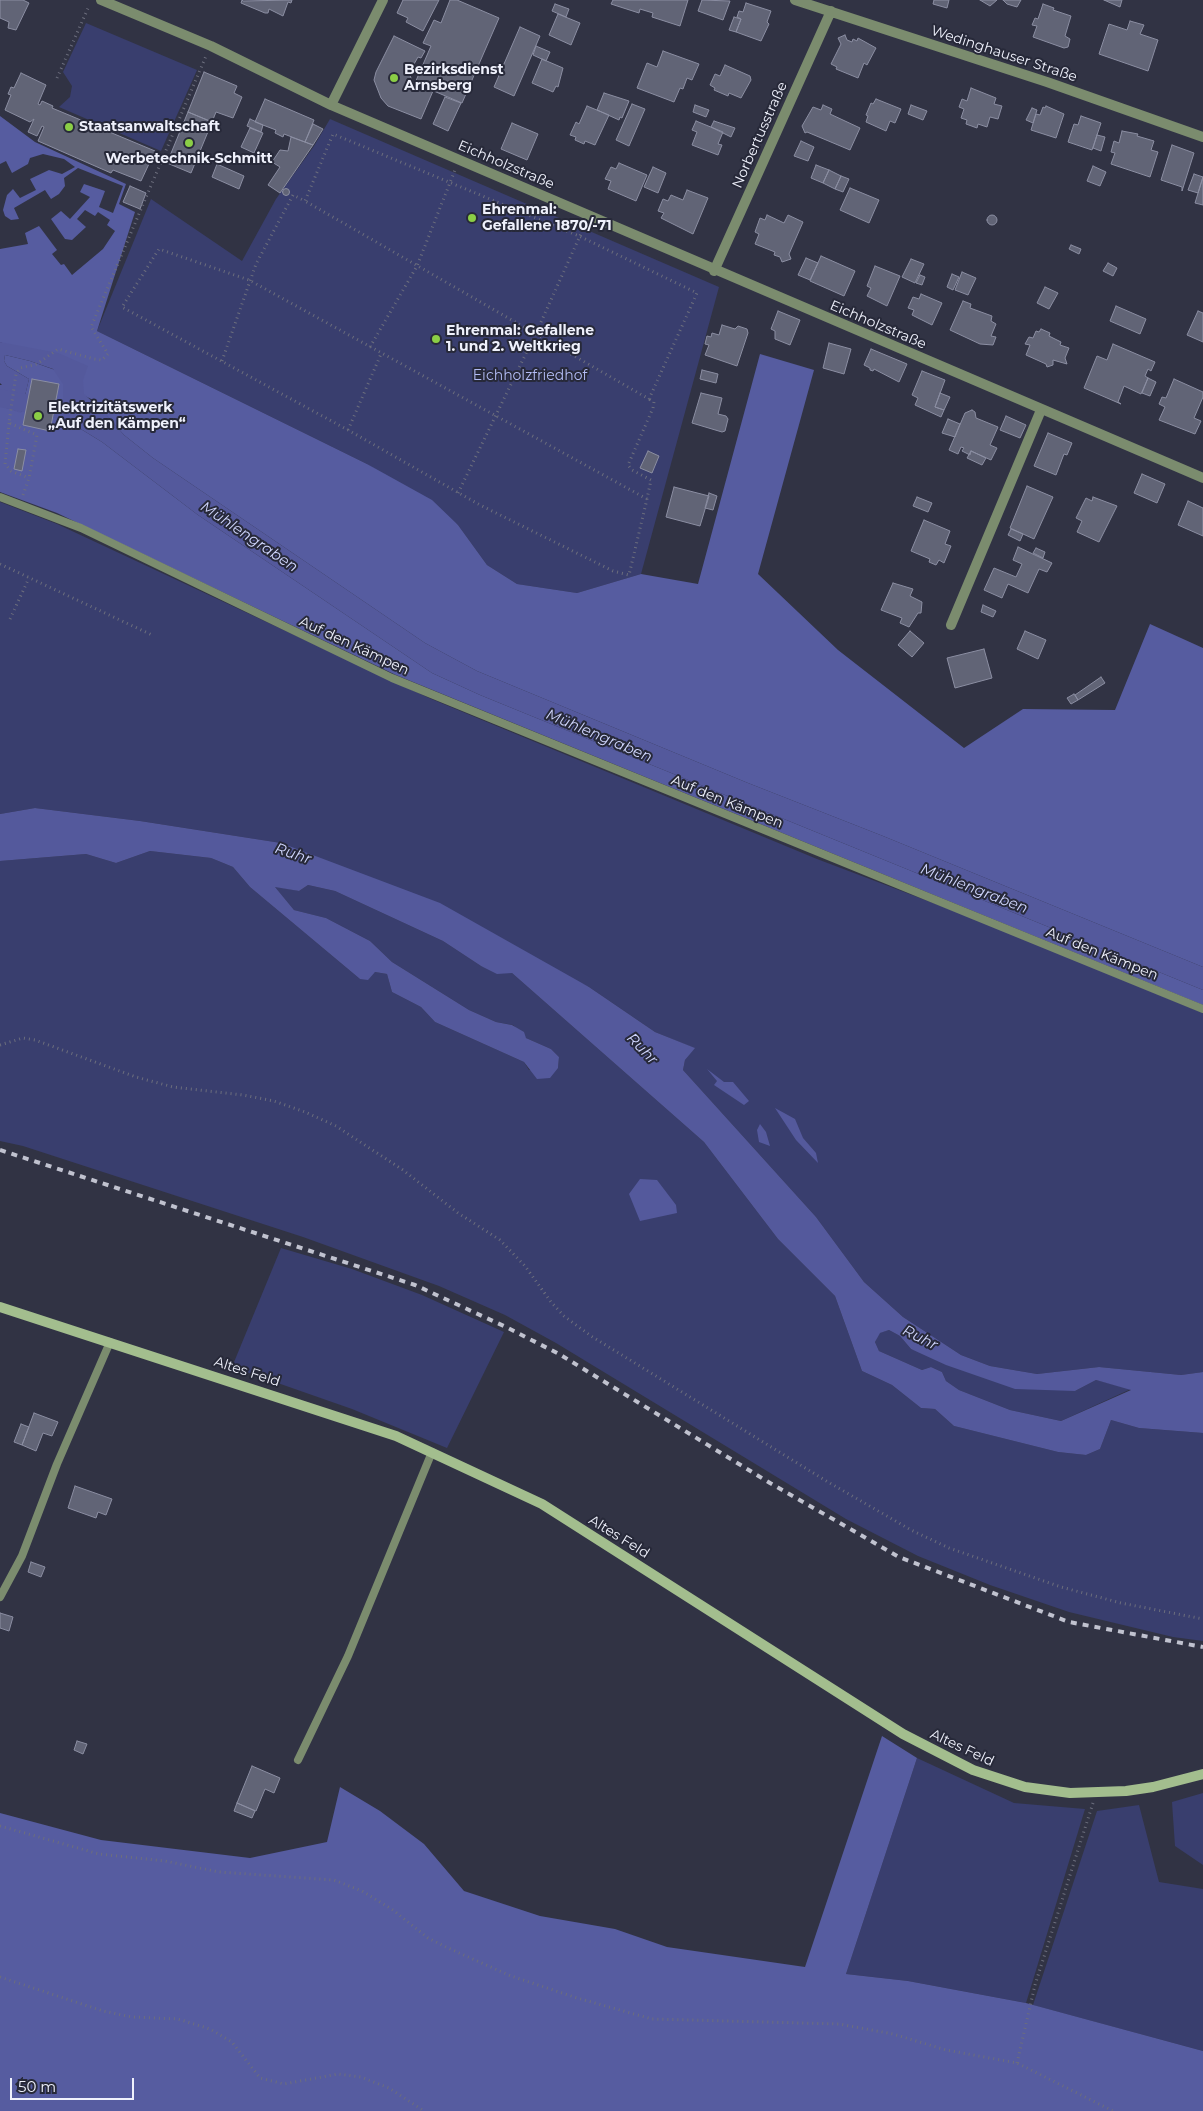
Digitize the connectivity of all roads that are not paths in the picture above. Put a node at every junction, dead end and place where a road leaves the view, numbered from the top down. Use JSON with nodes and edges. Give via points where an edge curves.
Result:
{"nodes":[{"id":1,"x":101,"y":0,"type":"edge"},
{"id":2,"x":383,"y":0,"type":"edge"},
{"id":3,"x":795,"y":0,"type":"edge"},
{"id":4,"x":830,"y":11,"type":"junction"},
{"id":5,"x":331,"y":105,"type":"junction"},
{"id":6,"x":1203,"y":137,"type":"edge"},
{"id":7,"x":714,"y":271,"type":"junction"},
{"id":8,"x":1041,"y":410,"type":"junction"},
{"id":9,"x":1203,"y":478,"type":"edge"},
{"id":10,"x":0,"y":497,"type":"edge"},
{"id":11,"x":951,"y":625,"type":"dead end"},
{"id":12,"x":1203,"y":1009,"type":"edge"},
{"id":13,"x":0,"y":1307,"type":"edge"},
{"id":14,"x":110,"y":1342,"type":"junction"},
{"id":15,"x":432,"y":1452,"type":"junction"},
{"id":16,"x":0,"y":1597,"type":"edge"},
{"id":17,"x":298,"y":1760,"type":"dead end"},
{"id":18,"x":1203,"y":1774,"type":"edge"}],
"edges":[{"from":1,"to":5,"type":"street","name":"Eichholzstraße","via":[[210,46]]},
{"from":2,"to":5,"type":"street"},
{"from":3,"to":4,"type":"street","name":"Wedinghauser Straße"},
{"from":4,"to":6,"type":"street","name":"Wedinghauser Straße"},
{"from":4,"to":7,"type":"street","name":"Norbertusstraße"},
{"from":5,"to":7,"type":"street","name":"Eichholzstraße"},
{"from":7,"to":8,"type":"street","name":"Eichholzstraße"},
{"from":8,"to":9,"type":"street","name":"Eichholzstraße"},
{"from":8,"to":11,"type":"street"},
{"from":10,"to":12,"type":"lane","name":"Auf den Kämpen","via":[[80,528],[392,678]]},
{"from":13,"to":14,"type":"main road","name":"Altes Feld"},
{"from":14,"to":15,"type":"main road","name":"Altes Feld","via":[[396,1436]]},
{"from":14,"to":16,"type":"lane","via":[[57,1464],[22,1556]]},
{"from":15,"to":17,"type":"lane","via":[[348,1656]]},
{"from":15,"to":18,"type":"main road","name":"Altes Feld","via":[[542,1504],[904,1734],[951,1761],[982,1774],[1026,1787],[1070,1793],[1153,1787]]}]}
